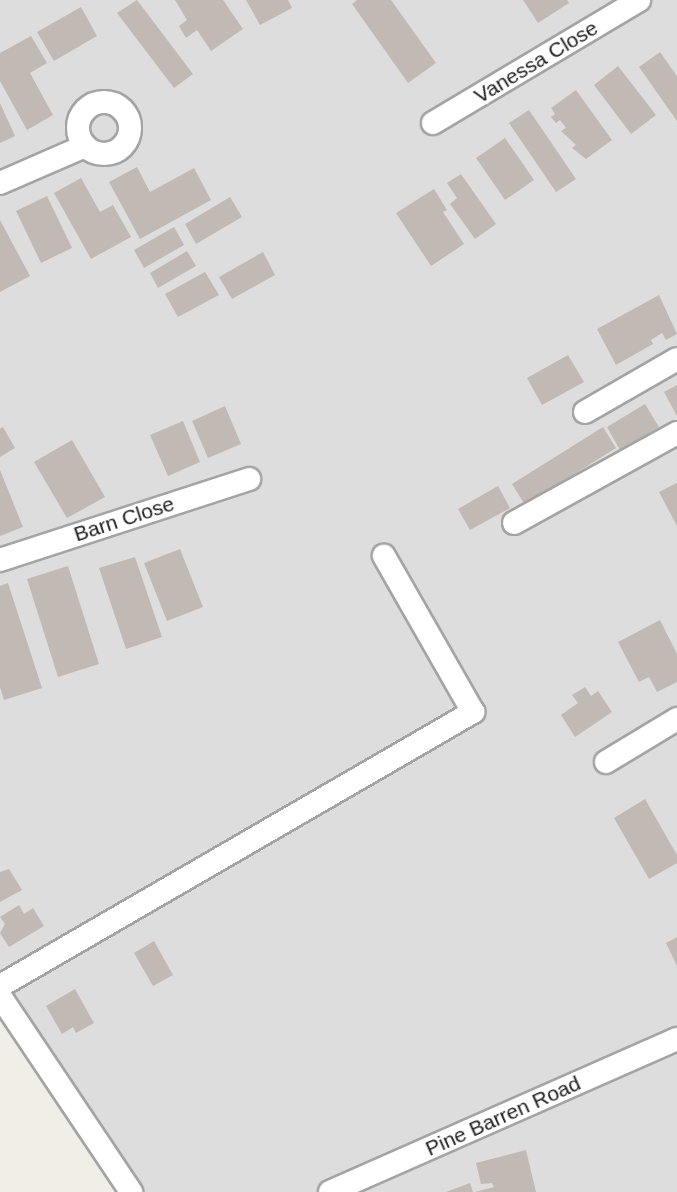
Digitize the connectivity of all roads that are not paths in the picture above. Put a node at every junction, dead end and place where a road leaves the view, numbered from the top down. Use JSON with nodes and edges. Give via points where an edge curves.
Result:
{"nodes":[{"id":1,"x":639,"y":0,"type":"edge"},
{"id":2,"x":433,"y":123,"type":"dead end"},
{"id":3,"x":85,"y":146,"type":"dead end"},
{"id":4,"x":0,"y":183,"type":"edge"},
{"id":5,"x":677,"y":358,"type":"edge"},
{"id":6,"x":585,"y":412,"type":"dead end"},
{"id":7,"x":677,"y":433,"type":"edge"},
{"id":8,"x":249,"y":479,"type":"dead end"},
{"id":9,"x":514,"y":523,"type":"dead end"},
{"id":10,"x":384,"y":556,"type":"dead end"},
{"id":11,"x":0,"y":560,"type":"edge"},
{"id":12,"x":677,"y":719,"type":"edge"},
{"id":13,"x":606,"y":762,"type":"dead end"},
{"id":14,"x":0,"y":986,"type":"edge"},
{"id":15,"x":0,"y":996,"type":"edge"},
{"id":16,"x":677,"y":1039,"type":"edge"},
{"id":17,"x":131,"y":1192,"type":"edge"},
{"id":18,"x":330,"y":1192,"type":"edge"}],
"edges":[{"from":1,"to":2,"type":"street","name":"Vanessa Close"},
{"from":3,"to":4,"type":"street"},
{"from":5,"to":6,"type":"street"},
{"from":7,"to":9,"type":"street"},
{"from":8,"to":11,"type":"street","name":"Barn Close"},
{"from":10,"to":14,"type":"street","via":[[473,712]]},
{"from":12,"to":13,"type":"street"},
{"from":15,"to":17,"type":"street"},
{"from":16,"to":18,"type":"street","name":"Pine Barren Road"}]}
